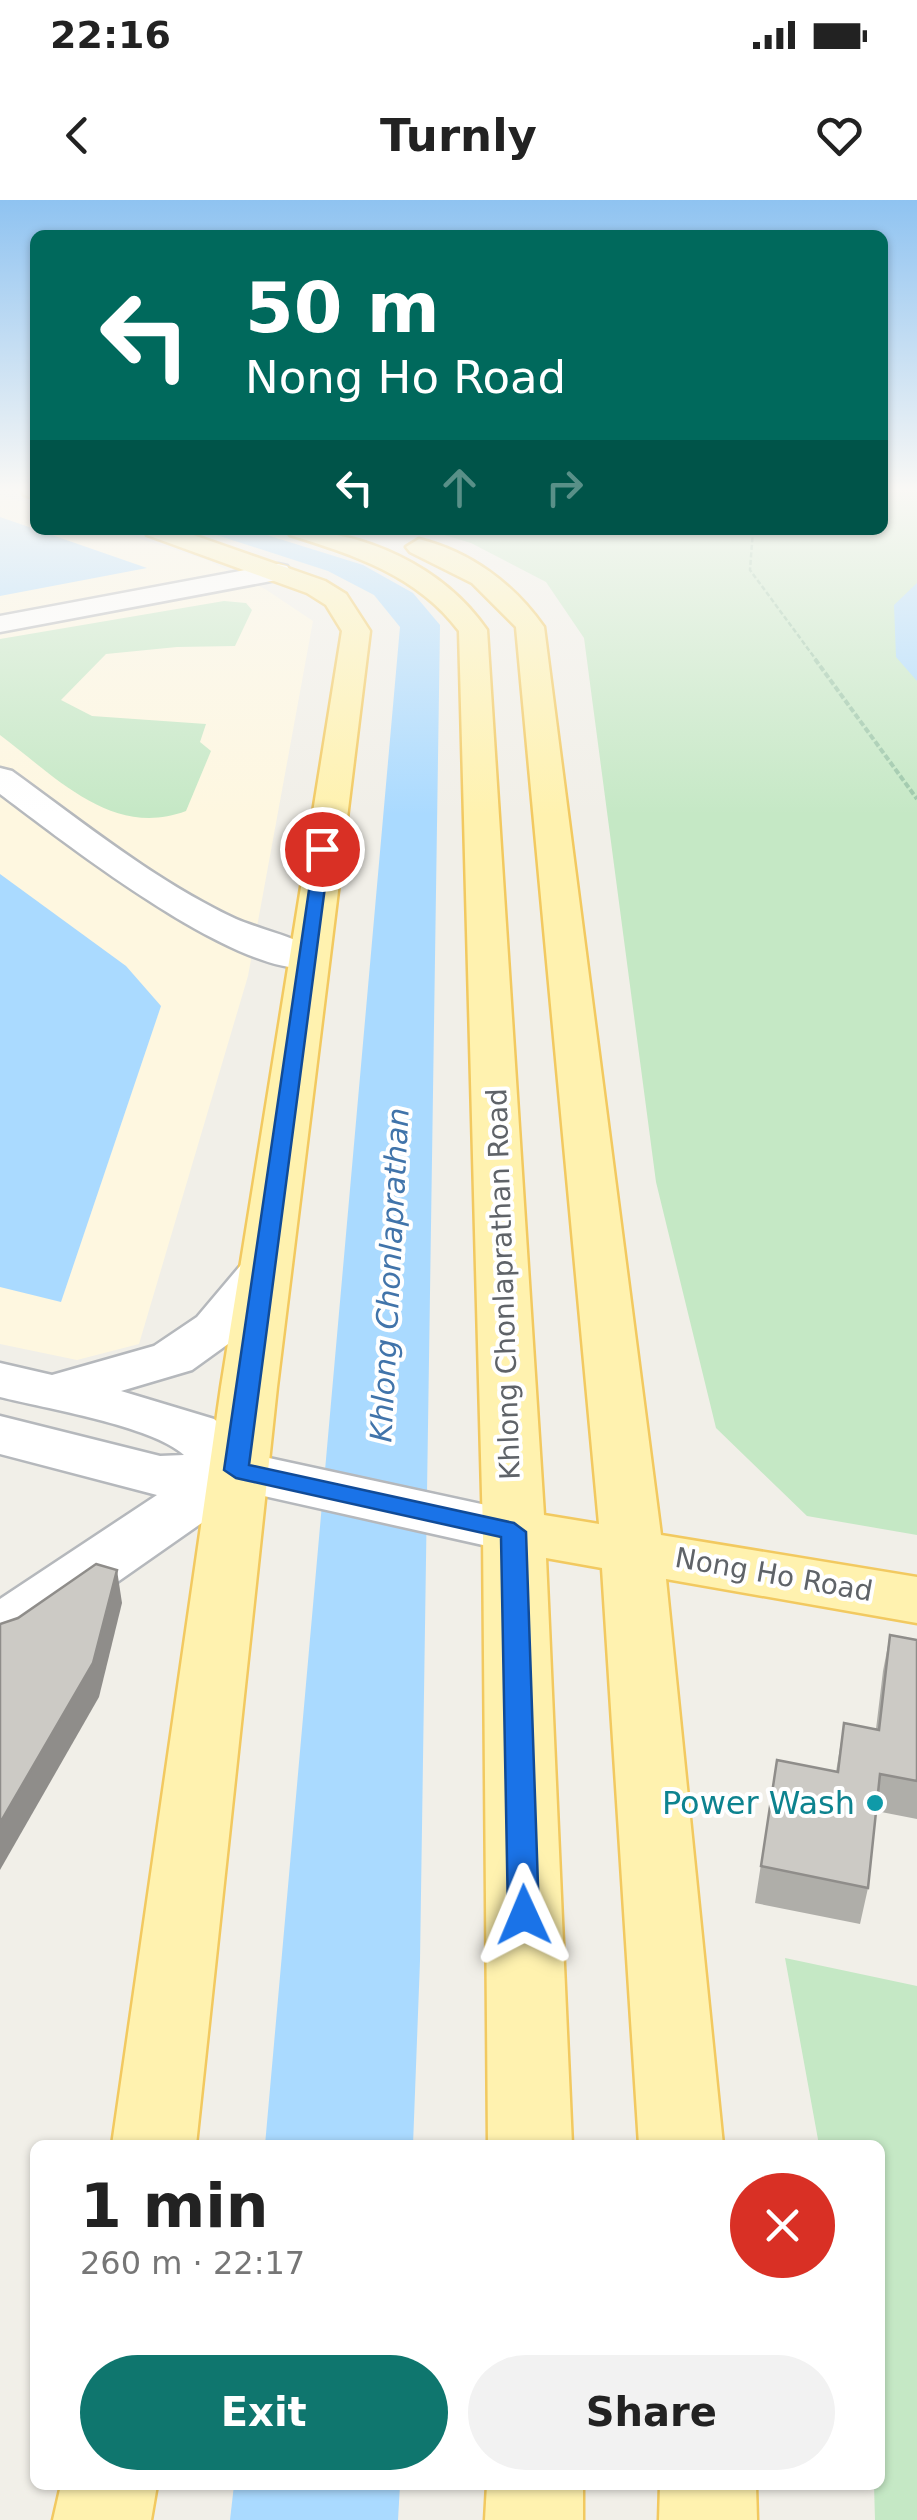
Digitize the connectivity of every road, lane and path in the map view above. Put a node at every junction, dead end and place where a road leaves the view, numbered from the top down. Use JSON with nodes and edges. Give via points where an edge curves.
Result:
{"nodes":[{"id":1,"x":102,"y":598,"type":"edge"},
{"id":2,"x":334,"y":598,"type":"edge"},
{"id":3,"x":448,"y":598,"type":"edge"},
{"id":4,"x":507,"y":598,"type":"edge"},
{"id":5,"x":771,"y":598,"type":"edge"},
{"id":6,"x":0,"y":624,"type":"edge"},
{"id":7,"x":0,"y":778,"type":"edge"},
{"id":8,"x":917,"y":799,"type":"edge"},
{"id":9,"x":306,"y":958,"type":"junction"},
{"id":10,"x":264,"y":1270,"type":"junction"},
{"id":11,"x":0,"y":1380,"type":"edge"},
{"id":12,"x":54,"y":1393,"type":"junction"},
{"id":13,"x":0,"y":1435,"type":"edge"},
{"id":14,"x":236,"y":1470,"type":"junction"},
{"id":15,"x":514,"y":1532,"type":"junction"},
{"id":16,"x":632,"y":1549,"type":"junction"},
{"id":17,"x":917,"y":1600,"type":"edge"},
{"id":18,"x":0,"y":1632,"type":"edge"},
{"id":19,"x":155,"y":2140,"type":"edge"},
{"id":20,"x":530,"y":2140,"type":"edge"},
{"id":21,"x":681,"y":2140,"type":"edge"},
{"id":22,"x":108,"y":2490,"type":"edge"},
{"id":23,"x":535,"y":2490,"type":"edge"},
{"id":24,"x":708,"y":2490,"type":"edge"},
{"id":25,"x":102,"y":2520,"type":"edge"},
{"id":26,"x":534,"y":2520,"type":"edge"},
{"id":27,"x":708,"y":2520,"type":"edge"}],
"edges":[{"from":1,"to":6,"type":"street"},
{"from":2,"to":9,"type":"main road","via":[[356,631]]},
{"from":3,"to":15,"type":"main road","name":"Khlong Chonlaprathan Road","via":[[472,630]]},
{"from":4,"to":16,"type":"main road","via":[[530,628]]},
{"from":5,"to":8,"type":"path"},
{"from":7,"to":9,"type":"street","via":[[184,910],[271,950]]},
{"from":9,"to":10,"type":"main road"},
{"from":10,"to":12,"type":"street","via":[[216,1328],[173,1358]]},
{"from":10,"to":14,"type":"main road"},
{"from":11,"to":12,"type":"street"},
{"from":12,"to":14,"type":"street","via":[[194,1432]]},
{"from":13,"to":14,"type":"street","via":[[160,1476]]},
{"from":14,"to":15,"type":"street"},
{"from":14,"to":18,"type":"street"},
{"from":14,"to":19,"type":"main road"},
{"from":15,"to":16,"type":"main road","name":"Nong Ho Road"},
{"from":15,"to":20,"type":"main road","name":"Khlong Chonlaprathan Road"},
{"from":16,"to":17,"type":"main road","name":"Nong Ho Road"},
{"from":16,"to":21,"type":"main road"},
{"from":22,"to":25,"type":"main road"},
{"from":23,"to":26,"type":"main road"},
{"from":24,"to":27,"type":"main road"}]}
